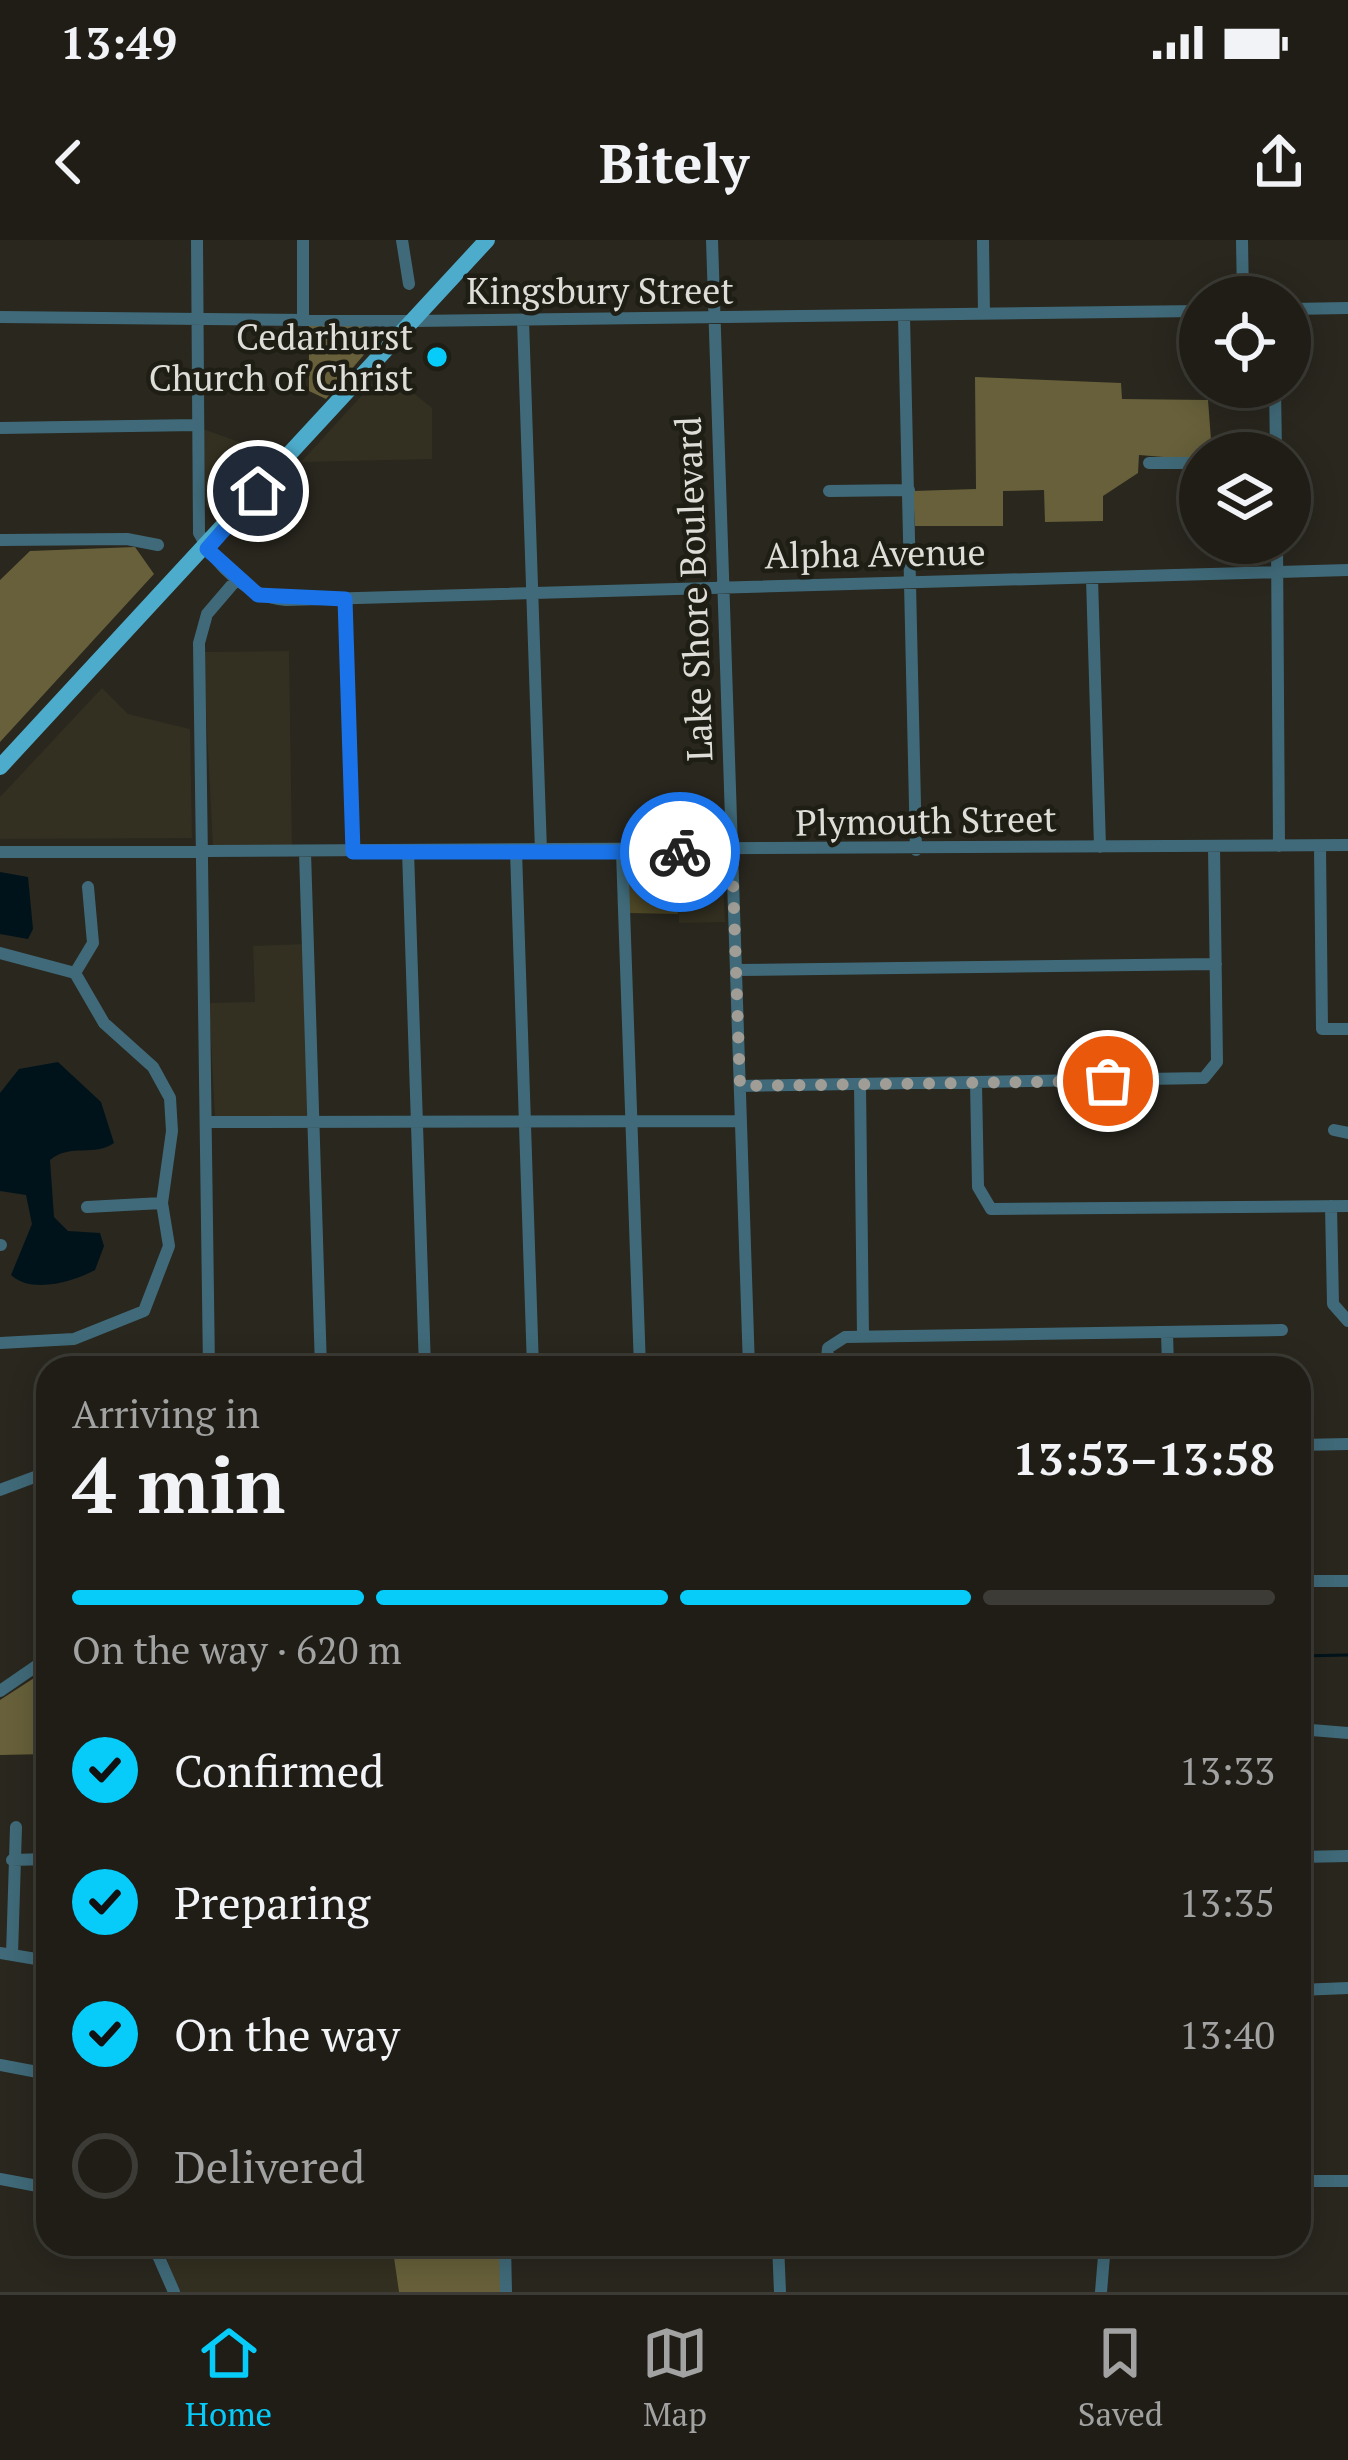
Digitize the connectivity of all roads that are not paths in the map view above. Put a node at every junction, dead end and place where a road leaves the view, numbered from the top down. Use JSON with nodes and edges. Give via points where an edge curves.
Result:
{"nodes":[{"id":1,"x":197,"y":240,"type":"edge"},
{"id":2,"x":303,"y":240,"type":"edge"},
{"id":3,"x":402,"y":240,"type":"edge"},
{"id":4,"x":487,"y":240,"type":"edge"},
{"id":5,"x":712,"y":240,"type":"edge"},
{"id":6,"x":983,"y":240,"type":"edge"},
{"id":7,"x":1242,"y":240,"type":"edge"},
{"id":8,"x":1243,"y":276,"type":"edge"},
{"id":9,"x":409,"y":284,"type":"dead end"},
{"id":10,"x":1348,"y":308,"type":"edge"},
{"id":11,"x":1311,"y":309,"type":"edge"},
{"id":12,"x":1179,"y":311,"type":"edge"},
{"id":13,"x":984,"y":314,"type":"junction"},
{"id":14,"x":904,"y":316,"type":"junction"},
{"id":15,"x":0,"y":317,"type":"edge"},
{"id":16,"x":198,"y":317,"type":"junction"},
{"id":17,"x":715,"y":319,"type":"junction"},
{"id":18,"x":303,"y":320,"type":"junction"},
{"id":19,"x":523,"y":320,"type":"junction"},
{"id":20,"x":413,"y":321,"type":"junction"},
{"id":21,"x":197,"y":425,"type":"junction"},
{"id":22,"x":0,"y":428,"type":"edge"},
{"id":23,"x":1179,"y":463,"type":"edge"},
{"id":24,"x":1149,"y":464,"type":"dead end"},
{"id":25,"x":909,"y":490,"type":"junction"},
{"id":26,"x":830,"y":491,"type":"dead end"},
{"id":27,"x":0,"y":540,"type":"edge"},
{"id":28,"x":158,"y":545,"type":"dead end"},
{"id":29,"x":207,"y":549,"type":"junction"},
{"id":30,"x":1276,"y":564,"type":"edge"},
{"id":31,"x":1348,"y":570,"type":"edge"},
{"id":32,"x":1276,"y":572,"type":"junction"},
{"id":33,"x":1091,"y":578,"type":"junction"},
{"id":34,"x":237,"y":580,"type":"junction"},
{"id":35,"x":910,"y":582,"type":"junction"},
{"id":36,"x":723,"y":586,"type":"junction"},
{"id":37,"x":533,"y":593,"type":"junction"},
{"id":38,"x":345,"y":599,"type":"junction"},
{"id":39,"x":0,"y":767,"type":"edge"},
{"id":40,"x":1348,"y":845,"type":"edge"},
{"id":41,"x":1279,"y":846,"type":"junction"},
{"id":42,"x":1319,"y":846,"type":"junction"},
{"id":43,"x":1100,"y":847,"type":"junction"},
{"id":44,"x":1214,"y":847,"type":"junction"},
{"id":45,"x":916,"y":850,"type":"junction"},
{"id":46,"x":408,"y":851,"type":"junction"},
{"id":47,"x":516,"y":851,"type":"junction"},
{"id":48,"x":542,"y":851,"type":"junction"},
{"id":49,"x":0,"y":852,"type":"edge"},
{"id":50,"x":202,"y":852,"type":"junction"},
{"id":51,"x":304,"y":852,"type":"junction"},
{"id":52,"x":353,"y":852,"type":"junction"},
{"id":53,"x":622,"y":852,"type":"junction"},
{"id":54,"x":732,"y":852,"type":"junction"},
{"id":55,"x":88,"y":887,"type":"dead end"},
{"id":56,"x":0,"y":953,"type":"edge"},
{"id":57,"x":1216,"y":964,"type":"junction"},
{"id":58,"x":736,"y":970,"type":"junction"},
{"id":59,"x":75,"y":973,"type":"junction"},
{"id":60,"x":1348,"y":1029,"type":"edge"},
{"id":61,"x":976,"y":1083,"type":"junction"},
{"id":62,"x":860,"y":1084,"type":"junction"},
{"id":63,"x":740,"y":1086,"type":"junction"},
{"id":64,"x":631,"y":1121,"type":"junction"},
{"id":65,"x":741,"y":1121,"type":"junction"},
{"id":66,"x":206,"y":1122,"type":"junction"},
{"id":67,"x":314,"y":1122,"type":"junction"},
{"id":68,"x":417,"y":1122,"type":"junction"},
{"id":69,"x":524,"y":1122,"type":"junction"},
{"id":70,"x":162,"y":1203,"type":"junction"},
{"id":71,"x":1348,"y":1205,"type":"edge"},
{"id":72,"x":1331,"y":1206,"type":"junction"},
{"id":73,"x":87,"y":1207,"type":"dead end"},
{"id":74,"x":1348,"y":1321,"type":"edge"},
{"id":75,"x":1282,"y":1330,"type":"dead end"},
{"id":76,"x":1167,"y":1332,"type":"junction"},
{"id":77,"x":863,"y":1336,"type":"junction"},
{"id":78,"x":0,"y":1343,"type":"edge"},
{"id":79,"x":209,"y":1356,"type":"edge"},
{"id":80,"x":321,"y":1356,"type":"edge"},
{"id":81,"x":425,"y":1356,"type":"edge"},
{"id":82,"x":532,"y":1356,"type":"edge"},
{"id":83,"x":640,"y":1356,"type":"edge"},
{"id":84,"x":749,"y":1356,"type":"edge"},
{"id":85,"x":829,"y":1356,"type":"edge"},
{"id":86,"x":1168,"y":1356,"type":"edge"},
{"id":87,"x":1348,"y":1444,"type":"edge"},
{"id":88,"x":1311,"y":1445,"type":"edge"},
{"id":89,"x":36,"y":1476,"type":"edge"},
{"id":90,"x":0,"y":1490,"type":"edge"},
{"id":91,"x":1311,"y":1581,"type":"edge"},
{"id":92,"x":1348,"y":1581,"type":"edge"},
{"id":93,"x":36,"y":1666,"type":"edge"},
{"id":94,"x":0,"y":1691,"type":"edge"},
{"id":95,"x":1311,"y":1730,"type":"edge"},
{"id":96,"x":1348,"y":1733,"type":"edge"},
{"id":97,"x":16,"y":1827,"type":"dead end"},
{"id":98,"x":1348,"y":1856,"type":"edge"},
{"id":99,"x":1311,"y":1857,"type":"edge"},
{"id":100,"x":36,"y":1859,"type":"edge"},
{"id":101,"x":11,"y":1860,"type":"junction"},
{"id":102,"x":6,"y":1954,"type":"edge"},
{"id":103,"x":36,"y":1959,"type":"edge"},
{"id":104,"x":1348,"y":1988,"type":"edge"},
{"id":105,"x":1311,"y":1990,"type":"edge"},
{"id":106,"x":0,"y":2065,"type":"edge"},
{"id":107,"x":36,"y":2072,"type":"edge"},
{"id":108,"x":0,"y":2179,"type":"edge"},
{"id":109,"x":1311,"y":2181,"type":"edge"},
{"id":110,"x":1348,"y":2181,"type":"edge"},
{"id":111,"x":36,"y":2186,"type":"edge"},
{"id":112,"x":158,"y":2256,"type":"edge"},
{"id":113,"x":505,"y":2256,"type":"edge"},
{"id":114,"x":778,"y":2256,"type":"edge"},
{"id":115,"x":1104,"y":2256,"type":"edge"},
{"id":116,"x":174,"y":2292,"type":"edge"},
{"id":117,"x":506,"y":2292,"type":"edge"},
{"id":118,"x":779,"y":2292,"type":"edge"},
{"id":119,"x":1101,"y":2292,"type":"edge"}],
"edges":[{"from":1,"to":16,"type":"street"},
{"from":2,"to":18,"type":"street"},
{"from":3,"to":9,"type":"street"},
{"from":4,"to":20,"type":"main road"},
{"from":5,"to":17,"type":"street","name":"Lake Shore Boulevard"},
{"from":6,"to":13,"type":"street"},
{"from":7,"to":8,"type":"street"},
{"from":10,"to":11,"type":"street"},
{"from":12,"to":13,"type":"street","name":"Kingsbury Street"},
{"from":13,"to":14,"type":"street","name":"Kingsbury Street"},
{"from":14,"to":17,"type":"street","name":"Kingsbury Street"},
{"from":14,"to":25,"type":"street"},
{"from":15,"to":16,"type":"street","name":"Kingsbury Street"},
{"from":16,"to":18,"type":"street","name":"Kingsbury Street"},
{"from":16,"to":21,"type":"street"},
{"from":17,"to":19,"type":"street","name":"Kingsbury Street"},
{"from":17,"to":36,"type":"street","name":"Lake Shore Boulevard"},
{"from":18,"to":20,"type":"street","name":"Kingsbury Street"},
{"from":19,"to":20,"type":"street","name":"Kingsbury Street"},
{"from":19,"to":37,"type":"street"},
{"from":20,"to":29,"type":"main road"},
{"from":21,"to":22,"type":"street"},
{"from":21,"to":29,"type":"street","via":[[199,533]]},
{"from":23,"to":24,"type":"street"},
{"from":25,"to":26,"type":"street"},
{"from":25,"to":35,"type":"street"},
{"from":27,"to":28,"type":"street"},
{"from":29,"to":34,"type":"street","name":"Alpha Avenue"},
{"from":29,"to":39,"type":"main road"},
{"from":30,"to":32,"type":"street"},
{"from":31,"to":32,"type":"street","name":"Alpha Avenue"},
{"from":32,"to":33,"type":"street","name":"Alpha Avenue"},
{"from":32,"to":41,"type":"street"},
{"from":33,"to":35,"type":"street","name":"Alpha Avenue"},
{"from":33,"to":43,"type":"street"},
{"from":34,"to":38,"type":"street","name":"Alpha Avenue","via":[[275,599]]},
{"from":34,"to":50,"type":"street","via":[[200,632]]},
{"from":35,"to":36,"type":"street","name":"Alpha Avenue"},
{"from":35,"to":45,"type":"street"},
{"from":36,"to":37,"type":"street","name":"Alpha Avenue"},
{"from":36,"to":54,"type":"street","name":"Lake Shore Boulevard"},
{"from":37,"to":38,"type":"street","name":"Alpha Avenue"},
{"from":37,"to":48,"type":"street"},
{"from":38,"to":52,"type":"street"},
{"from":40,"to":42,"type":"street","name":"Plymouth Street"},
{"from":41,"to":42,"type":"street","name":"Plymouth Street"},
{"from":41,"to":44,"type":"street","name":"Plymouth Street"},
{"from":42,"to":60,"type":"street","via":[[1322,1029]]},
{"from":43,"to":44,"type":"street","name":"Plymouth Street"},
{"from":43,"to":45,"type":"street","name":"Plymouth Street"},
{"from":44,"to":57,"type":"street"},
{"from":45,"to":54,"type":"street","name":"Plymouth Street"},
{"from":46,"to":47,"type":"street","name":"Plymouth Street"},
{"from":46,"to":52,"type":"street","name":"Plymouth Street"},
{"from":46,"to":68,"type":"street"},
{"from":47,"to":48,"type":"street","name":"Plymouth Street"},
{"from":47,"to":69,"type":"street"},
{"from":48,"to":53,"type":"street","name":"Plymouth Street"},
{"from":49,"to":50,"type":"street","name":"Plymouth Street"},
{"from":50,"to":51,"type":"street","name":"Plymouth Street"},
{"from":50,"to":66,"type":"street"},
{"from":51,"to":52,"type":"street","name":"Plymouth Street"},
{"from":51,"to":67,"type":"street"},
{"from":53,"to":54,"type":"street","name":"Plymouth Street"},
{"from":53,"to":64,"type":"street"},
{"from":54,"to":58,"type":"street","name":"Lake Shore Boulevard"},
{"from":55,"to":59,"type":"street","via":[[93,944]]},
{"from":56,"to":59,"type":"street"},
{"from":57,"to":58,"type":"street"},
{"from":57,"to":61,"type":"street","via":[[1212,1072],[1195,1080]]},
{"from":58,"to":63,"type":"street","name":"Lake Shore Boulevard"},
{"from":59,"to":70,"type":"street","via":[[104,1023],[153,1067],[170,1098]]},
{"from":61,"to":62,"type":"street"},
{"from":61,"to":72,"type":"street","via":[[978,1187],[992,1209]]},
{"from":62,"to":63,"type":"street"},
{"from":62,"to":77,"type":"street"},
{"from":63,"to":65,"type":"street","name":"Lake Shore Boulevard"},
{"from":64,"to":65,"type":"street"},
{"from":64,"to":69,"type":"street"},
{"from":64,"to":83,"type":"street"},
{"from":65,"to":84,"type":"street","name":"Lake Shore Boulevard"},
{"from":66,"to":67,"type":"street"},
{"from":66,"to":79,"type":"street"},
{"from":67,"to":68,"type":"street"},
{"from":67,"to":80,"type":"street"},
{"from":68,"to":69,"type":"street"},
{"from":68,"to":81,"type":"street"},
{"from":69,"to":82,"type":"street"},
{"from":70,"to":73,"type":"street"},
{"from":70,"to":78,"type":"street","via":[[167,1259],[144,1311],[74,1339]]},
{"from":71,"to":72,"type":"street"},
{"from":72,"to":74,"type":"street","via":[[1333,1304]]},
{"from":75,"to":76,"type":"street"},
{"from":76,"to":77,"type":"street"},
{"from":76,"to":86,"type":"street"},
{"from":77,"to":85,"type":"street","via":[[832,1342]]},
{"from":87,"to":88,"type":"street"},
{"from":89,"to":90,"type":"street"},
{"from":91,"to":92,"type":"street"},
{"from":93,"to":94,"type":"street"},
{"from":95,"to":96,"type":"street"},
{"from":97,"to":101,"type":"street"},
{"from":98,"to":99,"type":"street"},
{"from":100,"to":101,"type":"street"},
{"from":101,"to":102,"type":"street"},
{"from":102,"to":103,"type":"street"},
{"from":104,"to":105,"type":"street"},
{"from":106,"to":107,"type":"street"},
{"from":108,"to":111,"type":"street"},
{"from":109,"to":110,"type":"street"},
{"from":112,"to":116,"type":"street"},
{"from":113,"to":117,"type":"street"},
{"from":114,"to":118,"type":"street"},
{"from":115,"to":119,"type":"street"}]}
